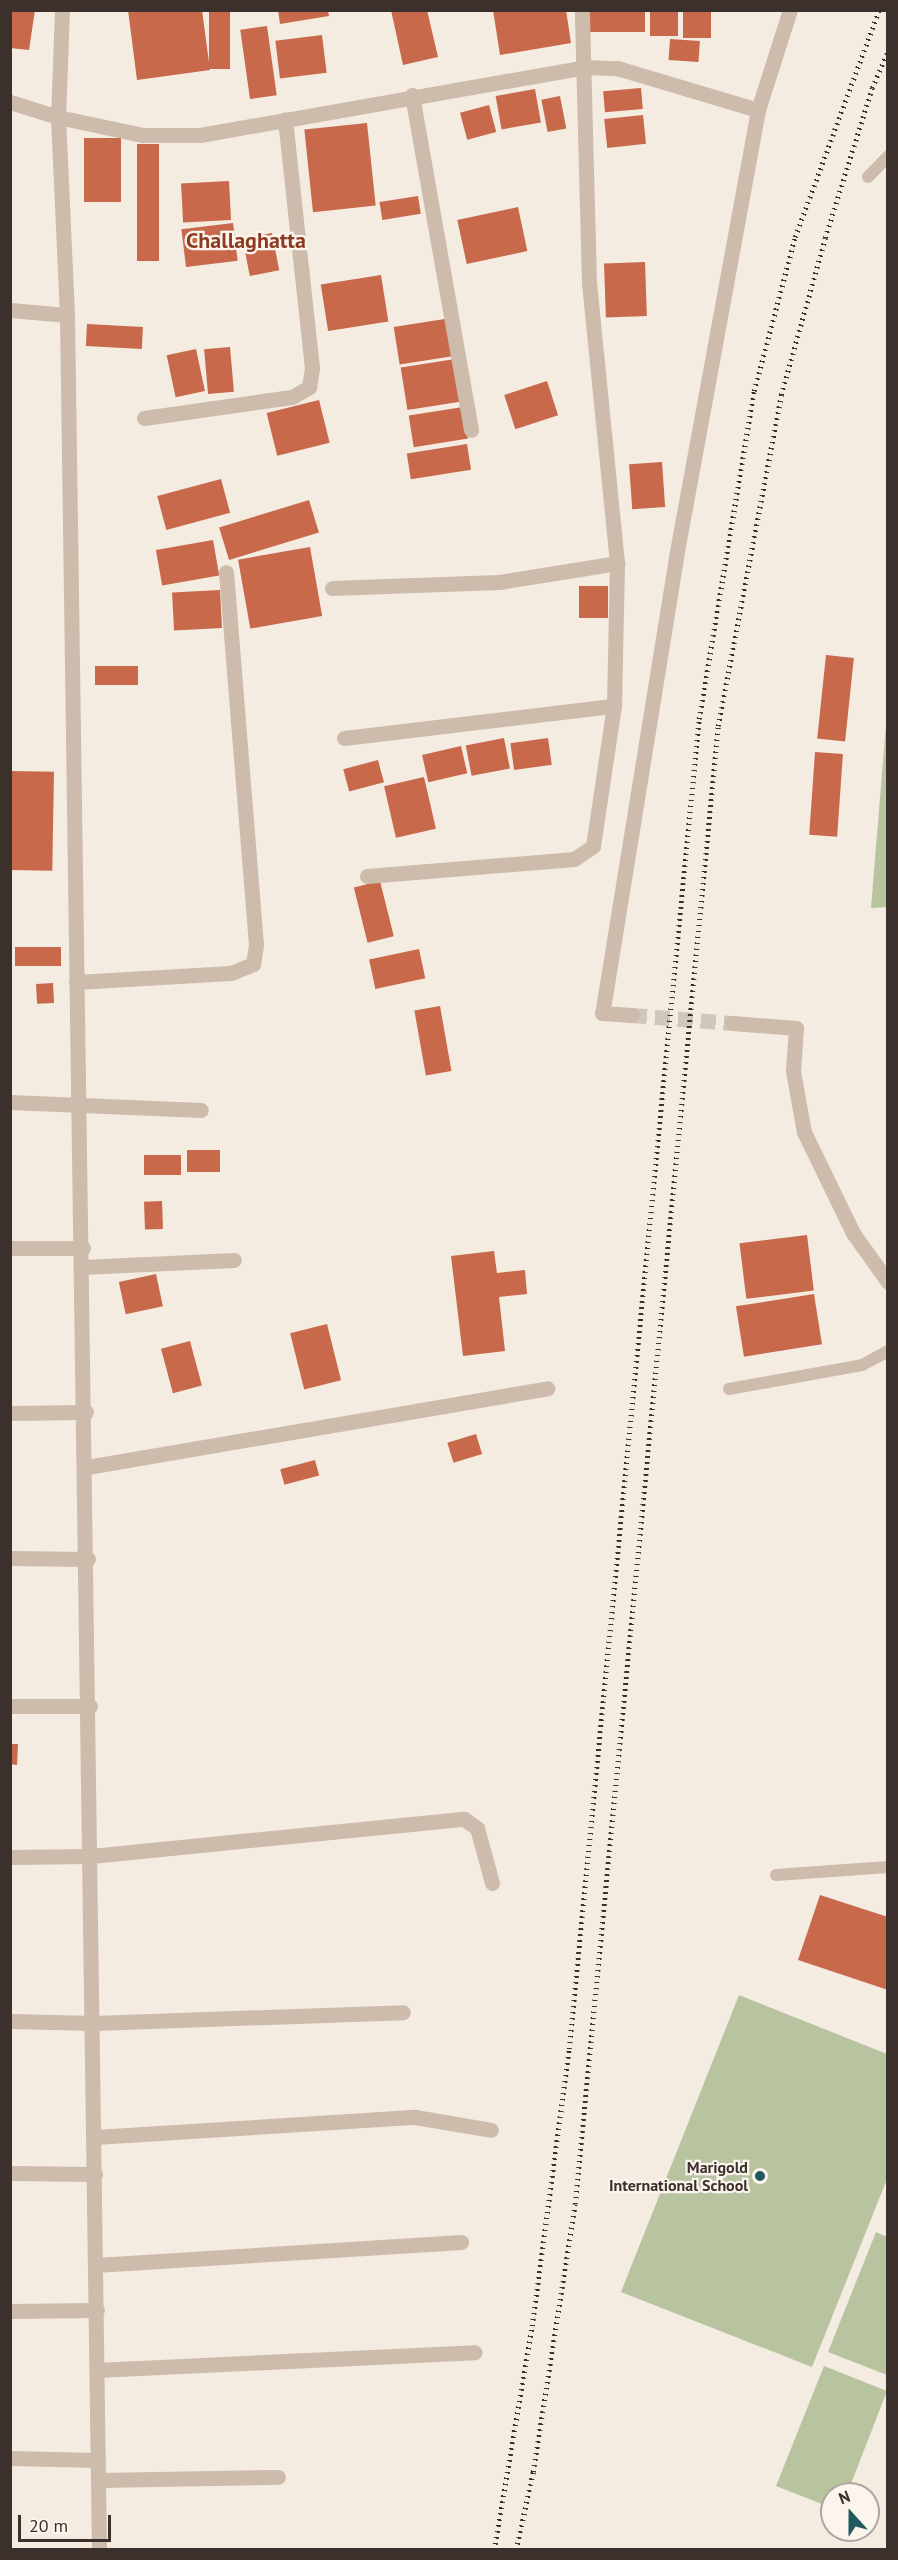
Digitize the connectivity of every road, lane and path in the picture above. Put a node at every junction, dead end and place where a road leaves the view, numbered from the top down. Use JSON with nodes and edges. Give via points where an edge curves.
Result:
{"nodes":[{"id":1,"x":62,"y":10,"type":"edge"},
{"id":2,"x":582,"y":10,"type":"edge"},
{"id":3,"x":789,"y":10,"type":"edge"},
{"id":4,"x":584,"y":67,"type":"junction"},
{"id":5,"x":412,"y":95,"type":"junction"},
{"id":6,"x":10,"y":102,"type":"edge"},
{"id":7,"x":758,"y":110,"type":"junction"},
{"id":8,"x":58,"y":117,"type":"junction"},
{"id":9,"x":285,"y":118,"type":"junction"},
{"id":10,"x":888,"y":156,"type":"edge"},
{"id":11,"x":868,"y":177,"type":"dead end"},
{"id":12,"x":10,"y":310,"type":"edge"},
{"id":13,"x":67,"y":315,"type":"junction"},
{"id":14,"x":144,"y":418,"type":"dead end"},
{"id":15,"x":471,"y":430,"type":"dead end"},
{"id":16,"x":617,"y":563,"type":"junction"},
{"id":17,"x":226,"y":572,"type":"dead end"},
{"id":18,"x":332,"y":588,"type":"dead end"},
{"id":19,"x":614,"y":706,"type":"junction"},
{"id":20,"x":344,"y":738,"type":"dead end"},
{"id":21,"x":367,"y":876,"type":"dead end"},
{"id":22,"x":76,"y":982,"type":"junction"},
{"id":23,"x":632,"y":1015,"type":"tunnel mouth"},
{"id":24,"x":732,"y":1023,"type":"tunnel mouth"},
{"id":25,"x":10,"y":1102,"type":"edge"},
{"id":26,"x":81,"y":1102,"type":"junction"},
{"id":27,"x":201,"y":1110,"type":"dead end"},
{"id":28,"x":10,"y":1248,"type":"edge"},
{"id":29,"x":83,"y":1248,"type":"junction"},
{"id":30,"x":234,"y":1260,"type":"dead end"},
{"id":31,"x":83,"y":1267,"type":"junction"},
{"id":32,"x":888,"y":1282,"type":"edge"},
{"id":33,"x":888,"y":1351,"type":"edge"},
{"id":34,"x":547,"y":1388,"type":"dead end"},
{"id":35,"x":729,"y":1389,"type":"dead end"},
{"id":36,"x":10,"y":1413,"type":"edge"},
{"id":37,"x":86,"y":1413,"type":"junction"},
{"id":38,"x":87,"y":1467,"type":"junction"},
{"id":39,"x":10,"y":1558,"type":"edge"},
{"id":40,"x":88,"y":1559,"type":"junction"},
{"id":41,"x":10,"y":1706,"type":"edge"},
{"id":42,"x":90,"y":1706,"type":"junction"},
{"id":43,"x":91,"y":1856,"type":"junction"},
{"id":44,"x":10,"y":1857,"type":"edge"},
{"id":45,"x":888,"y":1867,"type":"edge"},
{"id":46,"x":776,"y":1875,"type":"dead end"},
{"id":47,"x":492,"y":1882,"type":"dead end"},
{"id":48,"x":404,"y":2012,"type":"dead end"},
{"id":49,"x":10,"y":2021,"type":"edge"},
{"id":50,"x":94,"y":2023,"type":"junction"},
{"id":51,"x":491,"y":2130,"type":"dead end"},
{"id":52,"x":95,"y":2138,"type":"junction"},
{"id":53,"x":10,"y":2173,"type":"edge"},
{"id":54,"x":95,"y":2174,"type":"junction"},
{"id":55,"x":461,"y":2242,"type":"dead end"},
{"id":56,"x":96,"y":2265,"type":"junction"},
{"id":57,"x":96,"y":2310,"type":"junction"},
{"id":58,"x":10,"y":2312,"type":"edge"},
{"id":59,"x":476,"y":2352,"type":"dead end"},
{"id":60,"x":97,"y":2370,"type":"junction"},
{"id":61,"x":10,"y":2458,"type":"edge"},
{"id":62,"x":98,"y":2460,"type":"junction"},
{"id":63,"x":278,"y":2477,"type":"dead end"},
{"id":64,"x":99,"y":2480,"type":"junction"},
{"id":65,"x":99,"y":2550,"type":"edge"}],
"edges":[{"from":1,"to":8,"type":"street"},
{"from":2,"to":4,"type":"street"},
{"from":3,"to":7,"type":"street"},
{"from":4,"to":5,"type":"street"},
{"from":4,"to":7,"type":"street","via":[[617,68]]},
{"from":4,"to":16,"type":"street","via":[[589,283]]},
{"from":5,"to":9,"type":"street"},
{"from":5,"to":15,"type":"street"},
{"from":6,"to":8,"type":"street"},
{"from":7,"to":23,"type":"street","via":[[676,558],[602,1013]]},
{"from":8,"to":9,"type":"street","via":[[143,135],[174,136]]},
{"from":8,"to":13,"type":"street"},
{"from":9,"to":14,"type":"street","via":[[312,368],[309,387],[292,397]]},
{"from":10,"to":11,"type":"lane"},
{"from":12,"to":13,"type":"street"},
{"from":13,"to":22,"type":"street"},
{"from":16,"to":18,"type":"street","via":[[499,582]]},
{"from":16,"to":19,"type":"street"},
{"from":17,"to":22,"type":"street","via":[[256,945],[254,964],[231,973]]},
{"from":19,"to":20,"type":"street"},
{"from":19,"to":21,"type":"street","via":[[593,846],[574,859]]},
{"from":22,"to":26,"type":"street"},
{"from":24,"to":32,"type":"street","via":[[796,1028],[793,1071],[804,1132],[853,1233]]},
{"from":25,"to":26,"type":"street"},
{"from":26,"to":27,"type":"street"},
{"from":26,"to":29,"type":"street"},
{"from":28,"to":29,"type":"street"},
{"from":29,"to":31,"type":"street"},
{"from":30,"to":31,"type":"street"},
{"from":31,"to":37,"type":"street"},
{"from":33,"to":35,"type":"lane","via":[[862,1365]]},
{"from":34,"to":38,"type":"street"},
{"from":36,"to":37,"type":"street"},
{"from":37,"to":38,"type":"street"},
{"from":38,"to":40,"type":"street"},
{"from":39,"to":40,"type":"street"},
{"from":40,"to":42,"type":"street"},
{"from":41,"to":42,"type":"street"},
{"from":42,"to":43,"type":"street"},
{"from":43,"to":44,"type":"street"},
{"from":43,"to":47,"type":"street","via":[[464,1819],[477,1828]]},
{"from":43,"to":50,"type":"street"},
{"from":45,"to":46,"type":"lane"},
{"from":48,"to":50,"type":"street"},
{"from":49,"to":50,"type":"street"},
{"from":50,"to":52,"type":"street"},
{"from":51,"to":52,"type":"street","via":[[415,2117]]},
{"from":52,"to":54,"type":"street"},
{"from":53,"to":54,"type":"street"},
{"from":54,"to":56,"type":"street"},
{"from":55,"to":56,"type":"street"},
{"from":56,"to":57,"type":"street"},
{"from":57,"to":58,"type":"street"},
{"from":57,"to":60,"type":"street"},
{"from":59,"to":60,"type":"street"},
{"from":60,"to":62,"type":"street"},
{"from":61,"to":62,"type":"street"},
{"from":62,"to":64,"type":"street"},
{"from":63,"to":64,"type":"street"},
{"from":64,"to":65,"type":"street"}]}
